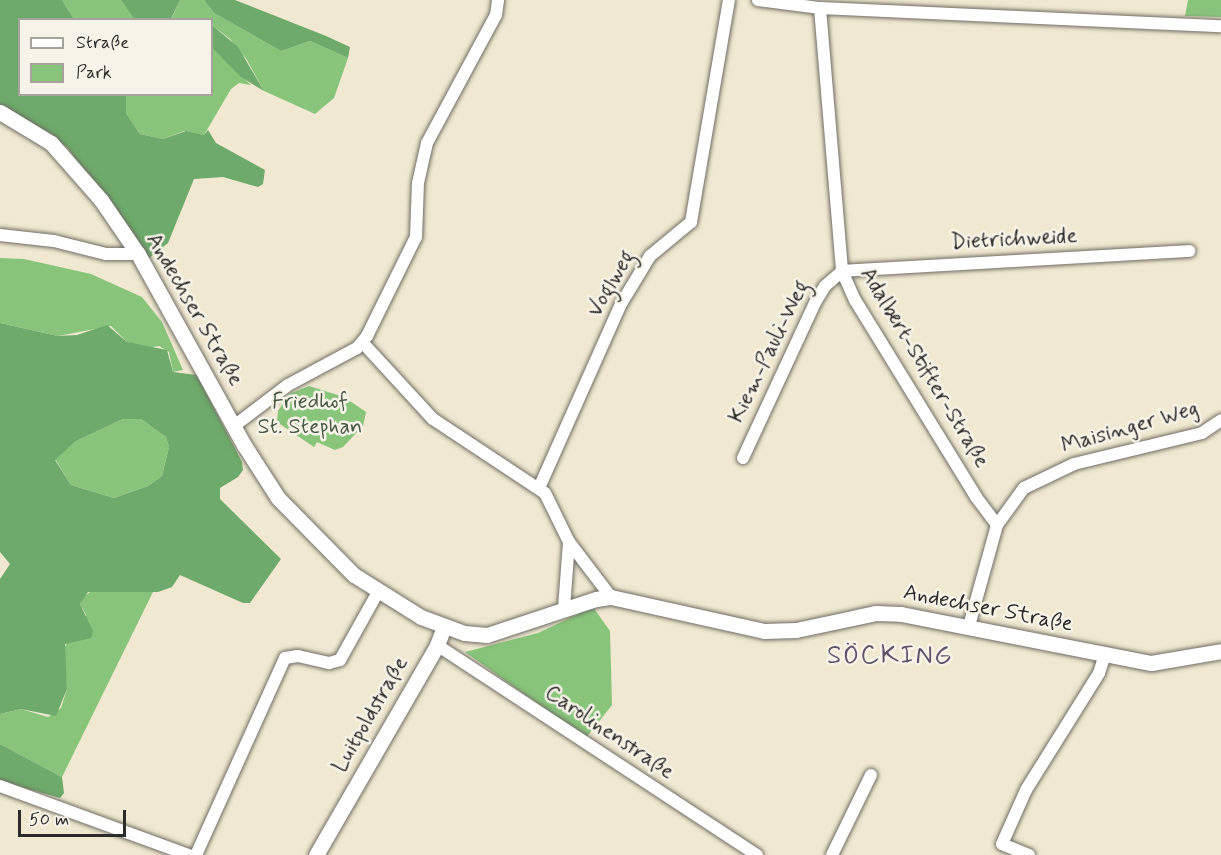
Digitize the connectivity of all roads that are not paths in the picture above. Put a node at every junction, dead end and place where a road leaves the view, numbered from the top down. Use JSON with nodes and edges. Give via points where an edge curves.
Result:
{"nodes":[{"id":1,"x":498,"y":0,"type":"edge"},
{"id":2,"x":729,"y":0,"type":"edge"},
{"id":3,"x":758,"y":0,"type":"edge"},
{"id":4,"x":820,"y":8,"type":"junction"},
{"id":5,"x":1221,"y":26,"type":"edge"},
{"id":6,"x":0,"y":112,"type":"edge"},
{"id":7,"x":0,"y":235,"type":"edge"},
{"id":8,"x":1189,"y":251,"type":"dead end"},
{"id":9,"x":138,"y":254,"type":"junction"},
{"id":10,"x":842,"y":271,"type":"junction"},
{"id":11,"x":363,"y":343,"type":"junction"},
{"id":12,"x":1221,"y":420,"type":"edge"},
{"id":13,"x":234,"y":426,"type":"junction"},
{"id":14,"x":742,"y":458,"type":"dead end"},
{"id":15,"x":539,"y":488,"type":"junction"},
{"id":16,"x":997,"y":525,"type":"junction"},
{"id":17,"x":569,"y":542,"type":"junction"},
{"id":18,"x":378,"y":592,"type":"junction"},
{"id":19,"x":611,"y":597,"type":"junction"},
{"id":20,"x":564,"y":609,"type":"junction"},
{"id":21,"x":969,"y":626,"type":"junction"},
{"id":22,"x":444,"y":627,"type":"junction"},
{"id":23,"x":437,"y":645,"type":"junction"},
{"id":24,"x":1221,"y":651,"type":"edge"},
{"id":25,"x":1105,"y":654,"type":"junction"},
{"id":26,"x":871,"y":776,"type":"dead end"},
{"id":27,"x":0,"y":786,"type":"edge"},
{"id":28,"x":189,"y":855,"type":"edge"},
{"id":29,"x":196,"y":855,"type":"edge"},
{"id":30,"x":316,"y":855,"type":"edge"},
{"id":31,"x":757,"y":855,"type":"edge"},
{"id":32,"x":832,"y":855,"type":"edge"},
{"id":33,"x":1029,"y":855,"type":"edge"}],
"edges":[{"from":1,"to":11,"type":"street","via":[[496,15],[427,143],[418,183],[416,237]]},
{"from":2,"to":15,"type":"street","name":"Voglweg","via":[[691,222],[650,256],[621,304]]},
{"from":3,"to":4,"type":"street"},
{"from":4,"to":5,"type":"street"},
{"from":4,"to":10,"type":"street","name":"Adalbert-Stifter-Straße"},
{"from":6,"to":9,"type":"street","name":"Andechser Straße","via":[[42,136],[72,162]]},
{"from":7,"to":9,"type":"street","via":[[54,240],[106,254]]},
{"from":8,"to":10,"type":"street","name":"Dietrichweide"},
{"from":9,"to":13,"type":"street","name":"Andechser Straße"},
{"from":10,"to":14,"type":"street","name":"Kiem-Pauli-Weg","via":[[825,286],[816,301]]},
{"from":10,"to":16,"type":"street","name":"Adalbert-Stifter-Straße","via":[[855,300]]},
{"from":11,"to":13,"type":"street","via":[[288,386]]},
{"from":11,"to":15,"type":"street","via":[[433,418]]},
{"from":12,"to":16,"type":"street","name":"Maisinger Weg","via":[[1202,433],[1108,453],[1047,474],[1015,497]]},
{"from":13,"to":18,"type":"street","name":"Andechser Straße","via":[[278,498],[334,556]]},
{"from":15,"to":17,"type":"street","via":[[549,498]]},
{"from":16,"to":21,"type":"street","name":"Maisinger Weg"},
{"from":17,"to":19,"type":"street"},
{"from":17,"to":20,"type":"street"},
{"from":18,"to":22,"type":"street","name":"Andechser Straße"},
{"from":18,"to":29,"type":"street","via":[[340,660],[329,663],[298,656],[285,658]]},
{"from":19,"to":20,"type":"street","name":"Andechser Straße"},
{"from":19,"to":21,"type":"street","name":"Andechser Straße","via":[[770,632],[876,613]]},
{"from":20,"to":22,"type":"street","name":"Andechser Straße","via":[[487,635]]},
{"from":21,"to":25,"type":"street","name":"Andechser Straße"},
{"from":22,"to":23,"type":"street","name":"Luitpoldstraße"},
{"from":23,"to":30,"type":"street","name":"Luitpoldstraße"},
{"from":23,"to":31,"type":"street","name":"Carolinenstraße"},
{"from":24,"to":25,"type":"street","name":"Andechser Straße","via":[[1151,663]]},
{"from":25,"to":33,"type":"street","via":[[1099,673],[1026,790],[1002,844]]},
{"from":26,"to":32,"type":"street"},
{"from":27,"to":28,"type":"street"}]}
